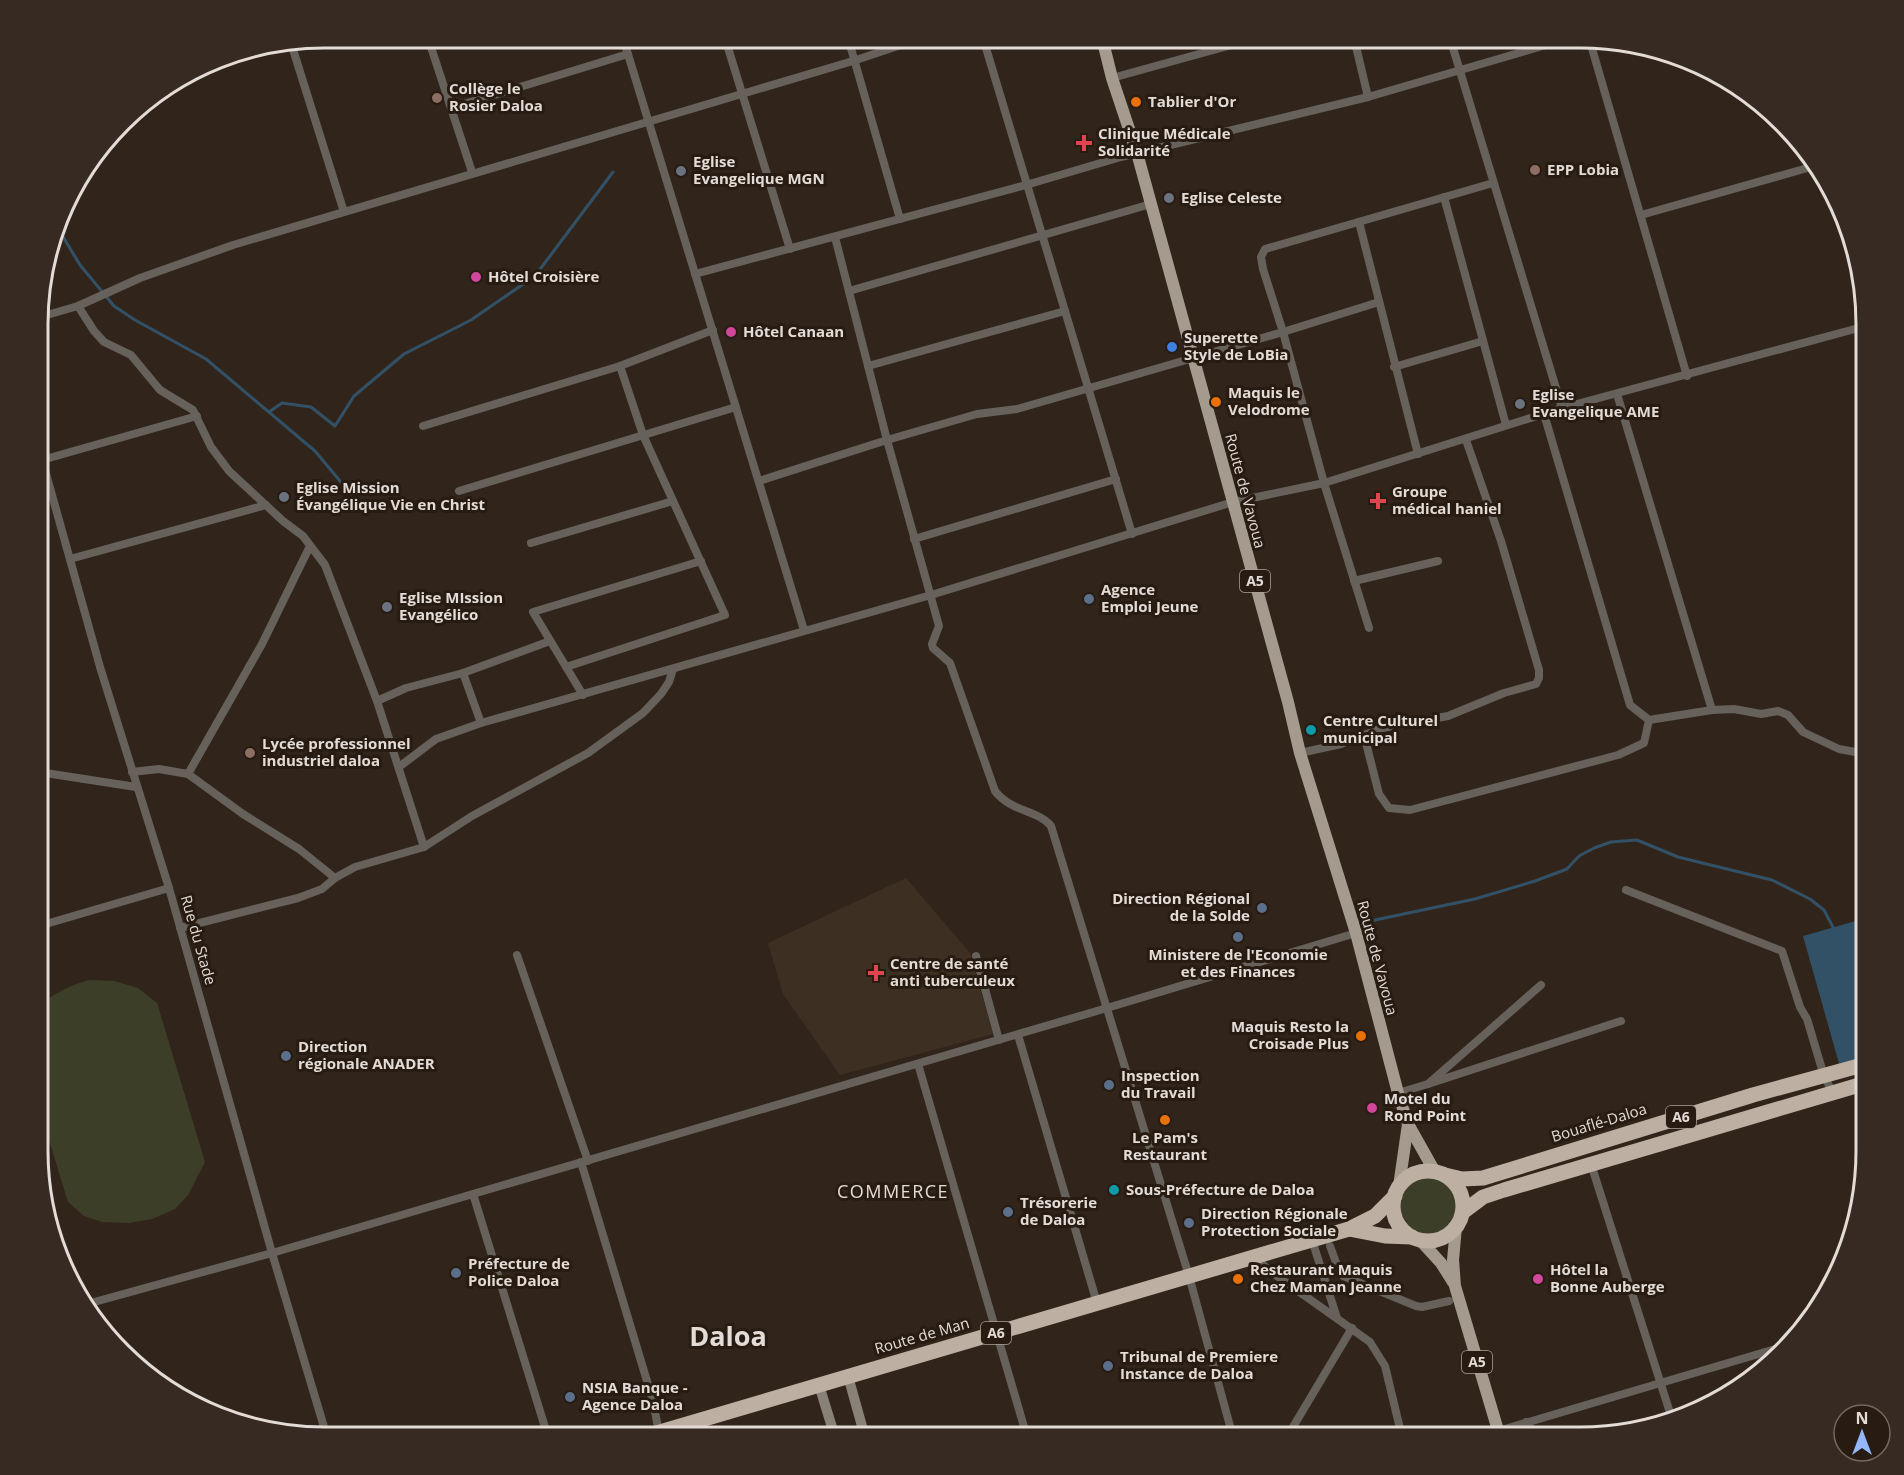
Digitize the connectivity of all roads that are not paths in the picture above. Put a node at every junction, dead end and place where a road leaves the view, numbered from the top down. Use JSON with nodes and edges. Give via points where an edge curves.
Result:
{"nodes":[{"id":1,"x":431,"y":48,"type":"edge"},
{"id":2,"x":626,"y":48,"type":"edge"},
{"id":3,"x":728,"y":48,"type":"edge"},
{"id":4,"x":850,"y":48,"type":"edge"},
{"id":5,"x":892,"y":48,"type":"edge"},
{"id":6,"x":986,"y":48,"type":"edge"},
{"id":7,"x":1104,"y":48,"type":"edge"},
{"id":8,"x":1221,"y":48,"type":"edge"},
{"id":9,"x":1356,"y":48,"type":"edge"},
{"id":10,"x":1453,"y":48,"type":"edge"},
{"id":11,"x":1537,"y":48,"type":"edge"},
{"id":12,"x":1592,"y":49,"type":"edge"},
{"id":13,"x":293,"y":50,"type":"edge"},
{"id":14,"x":628,"y":54,"type":"junction"},
{"id":15,"x":853,"y":61,"type":"junction"},
{"id":16,"x":1460,"y":71,"type":"junction"},
{"id":17,"x":1112,"y":78,"type":"junction"},
{"id":18,"x":741,"y":94,"type":"junction"},
{"id":19,"x":1368,"y":97,"type":"junction"},
{"id":20,"x":451,"y":108,"type":"junction"},
{"id":21,"x":649,"y":121,"type":"junction"},
{"id":22,"x":1137,"y":153,"type":"junction"},
{"id":23,"x":1808,"y":169,"type":"edge"},
{"id":24,"x":472,"y":172,"type":"junction"},
{"id":25,"x":1493,"y":183,"type":"junction"},
{"id":26,"x":1026,"y":185,"type":"junction"},
{"id":27,"x":1444,"y":197,"type":"junction"},
{"id":28,"x":1151,"y":204,"type":"junction"},
{"id":29,"x":344,"y":212,"type":"junction"},
{"id":30,"x":1641,"y":215,"type":"junction"},
{"id":31,"x":900,"y":219,"type":"junction"},
{"id":32,"x":1359,"y":222,"type":"junction"},
{"id":33,"x":1042,"y":236,"type":"junction"},
{"id":34,"x":835,"y":237,"type":"junction"},
{"id":35,"x":790,"y":249,"type":"junction"},
{"id":36,"x":696,"y":274,"type":"junction"},
{"id":37,"x":849,"y":291,"type":"junction"},
{"id":38,"x":1379,"y":302,"type":"junction"},
{"id":39,"x":78,"y":306,"type":"junction"},
{"id":40,"x":1065,"y":311,"type":"junction"},
{"id":41,"x":49,"y":315,"type":"edge"},
{"id":42,"x":1856,"y":329,"type":"edge"},
{"id":43,"x":713,"y":330,"type":"junction"},
{"id":44,"x":1283,"y":332,"type":"junction"},
{"id":45,"x":1483,"y":341,"type":"junction"},
{"id":46,"x":1193,"y":359,"type":"junction"},
{"id":47,"x":620,"y":366,"type":"junction"},
{"id":48,"x":868,"y":366,"type":"junction"},
{"id":49,"x":1394,"y":367,"type":"junction"},
{"id":50,"x":1688,"y":376,"type":"junction"},
{"id":51,"x":1088,"y":387,"type":"junction"},
{"id":52,"x":1617,"y":394,"type":"junction"},
{"id":53,"x":736,"y":407,"type":"junction"},
{"id":54,"x":1562,"y":408,"type":"junction"},
{"id":55,"x":1544,"y":414,"type":"junction"},
{"id":56,"x":197,"y":416,"type":"junction"},
{"id":57,"x":1506,"y":425,"type":"junction"},
{"id":58,"x":423,"y":426,"type":"dead end"},
{"id":59,"x":643,"y":435,"type":"junction"},
{"id":60,"x":887,"y":440,"type":"junction"},
{"id":61,"x":1466,"y":440,"type":"junction"},
{"id":62,"x":48,"y":454,"type":"edge"},
{"id":63,"x":1418,"y":454,"type":"junction"},
{"id":64,"x":1116,"y":479,"type":"junction"},
{"id":65,"x":48,"y":481,"type":"edge"},
{"id":66,"x":759,"y":481,"type":"junction"},
{"id":67,"x":1324,"y":483,"type":"junction"},
{"id":68,"x":459,"y":491,"type":"dead end"},
{"id":69,"x":673,"y":501,"type":"junction"},
{"id":70,"x":1233,"y":502,"type":"junction"},
{"id":71,"x":266,"y":505,"type":"junction"},
{"id":72,"x":1132,"y":534,"type":"junction"},
{"id":73,"x":914,"y":539,"type":"junction"},
{"id":74,"x":531,"y":543,"type":"dead end"},
{"id":75,"x":310,"y":546,"type":"junction"},
{"id":76,"x":70,"y":559,"type":"junction"},
{"id":77,"x":701,"y":561,"type":"junction"},
{"id":78,"x":1438,"y":561,"type":"dead end"},
{"id":79,"x":1354,"y":581,"type":"junction"},
{"id":80,"x":931,"y":595,"type":"junction"},
{"id":81,"x":1369,"y":628,"type":"dead end"},
{"id":82,"x":804,"y":630,"type":"junction"},
{"id":83,"x":550,"y":641,"type":"junction"},
{"id":84,"x":566,"y":667,"type":"junction"},
{"id":85,"x":673,"y":669,"type":"junction"},
{"id":86,"x":463,"y":673,"type":"junction"},
{"id":87,"x":583,"y":695,"type":"junction"},
{"id":88,"x":377,"y":701,"type":"junction"},
{"id":89,"x":1712,"y":710,"type":"junction"},
{"id":90,"x":1649,"y":720,"type":"junction"},
{"id":91,"x":481,"y":723,"type":"junction"},
{"id":92,"x":1364,"y":735,"type":"junction"},
{"id":93,"x":1856,"y":752,"type":"edge"},
{"id":94,"x":1300,"y":753,"type":"junction"},
{"id":95,"x":399,"y":767,"type":"junction"},
{"id":96,"x":132,"y":772,"type":"junction"},
{"id":97,"x":48,"y":773,"type":"edge"},
{"id":98,"x":188,"y":774,"type":"junction"},
{"id":99,"x":136,"y":787,"type":"junction"},
{"id":100,"x":424,"y":847,"type":"junction"},
{"id":101,"x":335,"y":878,"type":"junction"},
{"id":102,"x":169,"y":888,"type":"junction"},
{"id":103,"x":1626,"y":890,"type":"dead end"},
{"id":104,"x":48,"y":923,"type":"edge"},
{"id":105,"x":180,"y":928,"type":"junction"},
{"id":106,"x":1356,"y":933,"type":"junction"},
{"id":107,"x":517,"y":955,"type":"dead end"},
{"id":108,"x":976,"y":956,"type":"dead end"},
{"id":109,"x":1541,"y":985,"type":"dead end"},
{"id":110,"x":1107,"y":1008,"type":"junction"},
{"id":111,"x":1621,"y":1021,"type":"dead end"},
{"id":112,"x":1018,"y":1035,"type":"junction"},
{"id":113,"x":999,"y":1040,"type":"junction"},
{"id":114,"x":918,"y":1064,"type":"junction"},
{"id":115,"x":1856,"y":1067,"type":"edge"},
{"id":116,"x":1824,"y":1076,"type":"junction"},
{"id":117,"x":1428,"y":1084,"type":"junction"},
{"id":118,"x":1856,"y":1086,"type":"edge"},
{"id":119,"x":1833,"y":1092,"type":"junction"},
{"id":120,"x":1398,"y":1093,"type":"junction"},
{"id":121,"x":1408,"y":1124,"type":"junction"},
{"id":122,"x":584,"y":1161,"type":"junction"},
{"id":123,"x":1591,"y":1164,"type":"junction"},
{"id":124,"x":1440,"y":1173,"type":"junction"},
{"id":125,"x":1397,"y":1191,"type":"junction"},
{"id":126,"x":473,"y":1194,"type":"junction"},
{"id":127,"x":1463,"y":1212,"type":"junction"},
{"id":128,"x":1456,"y":1227,"type":"junction"},
{"id":129,"x":1349,"y":1229,"type":"junction"},
{"id":130,"x":1415,"y":1238,"type":"junction"},
{"id":131,"x":1313,"y":1245,"type":"junction"},
{"id":132,"x":1330,"y":1246,"type":"dead end"},
{"id":133,"x":272,"y":1253,"type":"junction"},
{"id":134,"x":1256,"y":1257,"type":"junction"},
{"id":135,"x":1189,"y":1276,"type":"junction"},
{"id":136,"x":1455,"y":1286,"type":"junction"},
{"id":137,"x":1449,"y":1301,"type":"dead end"},
{"id":138,"x":93,"y":1302,"type":"edge"},
{"id":139,"x":1097,"y":1303,"type":"junction"},
{"id":140,"x":1337,"y":1318,"type":"junction"},
{"id":141,"x":1352,"y":1328,"type":"junction"},
{"id":142,"x":997,"y":1333,"type":"junction"},
{"id":143,"x":1771,"y":1350,"type":"edge"},
{"id":144,"x":848,"y":1376,"type":"junction"},
{"id":145,"x":1662,"y":1382,"type":"junction"},
{"id":146,"x":819,"y":1385,"type":"junction"},
{"id":147,"x":1670,"y":1412,"type":"edge"},
{"id":148,"x":1526,"y":1422,"type":"junction"},
{"id":149,"x":324,"y":1427,"type":"edge"},
{"id":150,"x":545,"y":1427,"type":"edge"},
{"id":151,"x":658,"y":1427,"type":"edge"},
{"id":152,"x":685,"y":1427,"type":"edge"},
{"id":153,"x":832,"y":1427,"type":"edge"},
{"id":154,"x":862,"y":1427,"type":"edge"},
{"id":155,"x":1024,"y":1427,"type":"edge"},
{"id":156,"x":1230,"y":1427,"type":"edge"},
{"id":157,"x":1293,"y":1427,"type":"edge"},
{"id":158,"x":1400,"y":1427,"type":"edge"},
{"id":159,"x":1497,"y":1427,"type":"edge"},
{"id":160,"x":1515,"y":1427,"type":"edge"},
{"id":161,"x":1530,"y":1427,"type":"edge"}],
"edges":[{"from":1,"to":20,"type":"street"},
{"from":2,"to":14,"type":"street"},
{"from":3,"to":18,"type":"street"},
{"from":4,"to":15,"type":"street"},
{"from":5,"to":15,"type":"street"},
{"from":6,"to":26,"type":"street"},
{"from":7,"to":17,"type":"main road","name":"Route de Vavoua","number":"A5"},
{"from":8,"to":17,"type":"street"},
{"from":9,"to":19,"type":"street"},
{"from":10,"to":16,"type":"street"},
{"from":11,"to":16,"type":"street"},
{"from":12,"to":30,"type":"street"},
{"from":13,"to":29,"type":"street"},
{"from":14,"to":20,"type":"street"},
{"from":14,"to":21,"type":"street"},
{"from":15,"to":18,"type":"street"},
{"from":15,"to":31,"type":"street"},
{"from":16,"to":19,"type":"street"},
{"from":16,"to":25,"type":"street"},
{"from":17,"to":22,"type":"main road","name":"Route de Vavoua","number":"A5"},
{"from":18,"to":21,"type":"street"},
{"from":18,"to":35,"type":"street"},
{"from":19,"to":22,"type":"street"},
{"from":20,"to":24,"type":"street"},
{"from":21,"to":24,"type":"street"},
{"from":21,"to":36,"type":"street"},
{"from":22,"to":26,"type":"street"},
{"from":22,"to":28,"type":"main road","name":"Route de Vavoua","number":"A5"},
{"from":23,"to":30,"type":"street"},
{"from":24,"to":29,"type":"street"},
{"from":25,"to":27,"type":"street"},
{"from":25,"to":54,"type":"street"},
{"from":26,"to":31,"type":"street"},
{"from":26,"to":33,"type":"street"},
{"from":27,"to":32,"type":"street"},
{"from":27,"to":45,"type":"street"},
{"from":28,"to":33,"type":"street"},
{"from":28,"to":46,"type":"main road","name":"Route de Vavoua","number":"A5"},
{"from":29,"to":39,"type":"street","via":[[150,274]]},
{"from":30,"to":50,"type":"street"},
{"from":31,"to":34,"type":"street"},
{"from":32,"to":38,"type":"street"},
{"from":32,"to":44,"type":"street","via":[[1265,249],[1261,256],[1263,269]]},
{"from":33,"to":37,"type":"street"},
{"from":33,"to":40,"type":"street"},
{"from":34,"to":35,"type":"street"},
{"from":34,"to":37,"type":"street"},
{"from":35,"to":36,"type":"street"},
{"from":36,"to":43,"type":"street"},
{"from":37,"to":48,"type":"street"},
{"from":38,"to":44,"type":"street"},
{"from":38,"to":49,"type":"street"},
{"from":39,"to":41,"type":"street"},
{"from":39,"to":56,"type":"street","via":[[104,342],[131,354],[160,390]]},
{"from":40,"to":48,"type":"street"},
{"from":40,"to":51,"type":"street"},
{"from":42,"to":50,"type":"street"},
{"from":43,"to":47,"type":"street"},
{"from":43,"to":53,"type":"street"},
{"from":44,"to":46,"type":"street"},
{"from":44,"to":67,"type":"street"},
{"from":45,"to":49,"type":"street"},
{"from":45,"to":57,"type":"street"},
{"from":46,"to":51,"type":"street"},
{"from":46,"to":70,"type":"main road","name":"Route de Vavoua","number":"A5"},
{"from":47,"to":58,"type":"street"},
{"from":47,"to":59,"type":"street"},
{"from":48,"to":60,"type":"street"},
{"from":49,"to":63,"type":"street"},
{"from":50,"to":52,"type":"street"},
{"from":51,"to":60,"type":"street","via":[[1017,409],[977,414]]},
{"from":51,"to":64,"type":"street"},
{"from":52,"to":54,"type":"street"},
{"from":52,"to":89,"type":"street"},
{"from":53,"to":59,"type":"street"},
{"from":53,"to":66,"type":"street"},
{"from":54,"to":55,"type":"street"},
{"from":55,"to":57,"type":"street"},
{"from":55,"to":90,"type":"street","via":[[1630,705]]},
{"from":56,"to":62,"type":"street"},
{"from":56,"to":71,"type":"street","via":[[211,447],[229,471]]},
{"from":57,"to":61,"type":"street"},
{"from":59,"to":68,"type":"street"},
{"from":59,"to":69,"type":"street"},
{"from":60,"to":66,"type":"street"},
{"from":60,"to":73,"type":"street"},
{"from":61,"to":63,"type":"street"},
{"from":61,"to":92,"type":"street","via":[[1501,541],[1539,678],[1536,684],[1448,716]]},
{"from":63,"to":67,"type":"street"},
{"from":64,"to":72,"type":"street"},
{"from":64,"to":73,"type":"street"},
{"from":65,"to":76,"type":"street","name":"Rue du Stade"},
{"from":66,"to":82,"type":"street"},
{"from":67,"to":70,"type":"street"},
{"from":67,"to":79,"type":"street"},
{"from":69,"to":74,"type":"street"},
{"from":69,"to":77,"type":"street"},
{"from":70,"to":72,"type":"street"},
{"from":70,"to":94,"type":"main road","name":"Route de Vavoua","number":"A5"},
{"from":71,"to":75,"type":"street"},
{"from":71,"to":76,"type":"street"},
{"from":72,"to":80,"type":"street"},
{"from":73,"to":80,"type":"street"},
{"from":75,"to":88,"type":"street","via":[[325,565]]},
{"from":75,"to":98,"type":"street","via":[[262,644]]},
{"from":76,"to":96,"type":"street","name":"Rue du Stade"},
{"from":77,"to":83,"type":"street","via":[[534,611]]},
{"from":77,"to":84,"type":"street","via":[[724,616]]},
{"from":78,"to":79,"type":"street"},
{"from":79,"to":81,"type":"street"},
{"from":80,"to":82,"type":"street"},
{"from":80,"to":110,"type":"street","via":[[939,626],[933,648],[950,663],[996,791],[1003,801],[1046,819],[1051,826]]},
{"from":82,"to":85,"type":"street"},
{"from":83,"to":84,"type":"street"},
{"from":83,"to":86,"type":"street"},
{"from":84,"to":87,"type":"street"},
{"from":85,"to":87,"type":"street"},
{"from":85,"to":100,"type":"street","via":[[661,694],[643,713],[588,753],[472,816]]},
{"from":86,"to":88,"type":"street","via":[[406,688]]},
{"from":86,"to":91,"type":"street"},
{"from":87,"to":91,"type":"street"},
{"from":88,"to":95,"type":"street"},
{"from":89,"to":90,"type":"street"},
{"from":89,"to":93,"type":"street","via":[[1761,714],[1778,711],[1788,715],[1803,732],[1839,749]]},
{"from":90,"to":92,"type":"street","via":[[1644,743],[1618,755],[1410,810],[1389,808],[1379,794]]},
{"from":91,"to":95,"type":"street","via":[[435,739]]},
{"from":92,"to":94,"type":"street"},
{"from":94,"to":106,"type":"main road","name":"Route de Vavoua","number":"A5"},
{"from":95,"to":100,"type":"street"},
{"from":96,"to":98,"type":"street"},
{"from":96,"to":99,"type":"street","name":"Rue du Stade"},
{"from":97,"to":99,"type":"street"},
{"from":98,"to":101,"type":"street"},
{"from":99,"to":102,"type":"street","name":"Rue du Stade"},
{"from":100,"to":101,"type":"street","via":[[355,867]]},
{"from":101,"to":105,"type":"street","via":[[322,889],[298,897]]},
{"from":102,"to":104,"type":"street"},
{"from":102,"to":105,"type":"street","name":"Rue du Stade"},
{"from":103,"to":116,"type":"street","via":[[1782,951]]},
{"from":105,"to":133,"type":"street","name":"Rue du Stade"},
{"from":106,"to":110,"type":"street"},
{"from":106,"to":120,"type":"main road","name":"Route de Vavoua","number":"A5"},
{"from":107,"to":122,"type":"street"},
{"from":108,"to":113,"type":"street"},
{"from":109,"to":117,"type":"street"},
{"from":110,"to":112,"type":"street"},
{"from":110,"to":135,"type":"street"},
{"from":111,"to":117,"type":"street"},
{"from":112,"to":113,"type":"street"},
{"from":112,"to":139,"type":"street"},
{"from":113,"to":114,"type":"street"},
{"from":114,"to":122,"type":"street"},
{"from":114,"to":142,"type":"street"},
{"from":115,"to":116,"type":"highway","name":"Bouaflé-Daloa","number":"A6"},
{"from":116,"to":119,"type":"street"},
{"from":116,"to":124,"type":"highway","name":"Bouaflé-Daloa","number":"A6","via":[[1483,1178],[1462,1179]]},
{"from":117,"to":120,"type":"street"},
{"from":118,"to":119,"type":"highway","number":"A6"},
{"from":119,"to":123,"type":"highway","number":"A6"},
{"from":120,"to":121,"type":"main road","name":"Route de Vavoua","number":"A5"},
{"from":121,"to":124,"type":"main road","number":"A5"},
{"from":121,"to":125,"type":"main road","number":"A5"},
{"from":122,"to":126,"type":"street"},
{"from":122,"to":151,"type":"street"},
{"from":123,"to":127,"type":"highway","number":"A6","via":[[1483,1197]]},
{"from":123,"to":145,"type":"street"},
{"from":124,"to":125,"type":"highway","via":[[1415,1173]]},
{"from":124,"to":127,"type":"highway","via":[[1460,1191]]},
{"from":125,"to":129,"type":"highway","number":"A6","via":[[1375,1216]]},
{"from":125,"to":130,"type":"highway","via":[[1393,1203],[1395,1216],[1401,1228]]},
{"from":126,"to":133,"type":"street"},
{"from":126,"to":150,"type":"street"},
{"from":127,"to":128,"type":"highway"},
{"from":128,"to":130,"type":"highway","via":[[1443,1237]]},
{"from":128,"to":136,"type":"main road","number":"A5"},
{"from":129,"to":130,"type":"highway","number":"A6"},
{"from":129,"to":131,"type":"highway","name":"Route de Man","number":"A6"},
{"from":130,"to":136,"type":"main road","number":"A5","via":[[1441,1263]]},
{"from":131,"to":134,"type":"highway","name":"Route de Man","number":"A6"},
{"from":131,"to":140,"type":"street"},
{"from":132,"to":137,"type":"street","via":[[1343,1276],[1416,1306]]},
{"from":133,"to":138,"type":"street"},
{"from":133,"to":149,"type":"street","name":"Rue du Stade"},
{"from":134,"to":135,"type":"highway","name":"Route de Man","number":"A6"},
{"from":134,"to":140,"type":"street"},
{"from":135,"to":139,"type":"highway","name":"Route de Man","number":"A6"},
{"from":135,"to":156,"type":"street"},
{"from":136,"to":159,"type":"main road","number":"A5"},
{"from":139,"to":142,"type":"highway","name":"Route de Man","number":"A6"},
{"from":140,"to":141,"type":"street"},
{"from":141,"to":157,"type":"street"},
{"from":141,"to":158,"type":"street","via":[[1370,1342],[1385,1366]]},
{"from":142,"to":144,"type":"highway","name":"Route de Man","number":"A6"},
{"from":142,"to":155,"type":"street"},
{"from":143,"to":145,"type":"street"},
{"from":144,"to":146,"type":"highway","name":"Route de Man","number":"A6"},
{"from":144,"to":154,"type":"street"},
{"from":145,"to":147,"type":"street"},
{"from":145,"to":148,"type":"street"},
{"from":146,"to":152,"type":"highway","name":"Route de Man","number":"A6"},
{"from":146,"to":153,"type":"street"},
{"from":148,"to":160,"type":"street"},
{"from":148,"to":161,"type":"street"}]}
